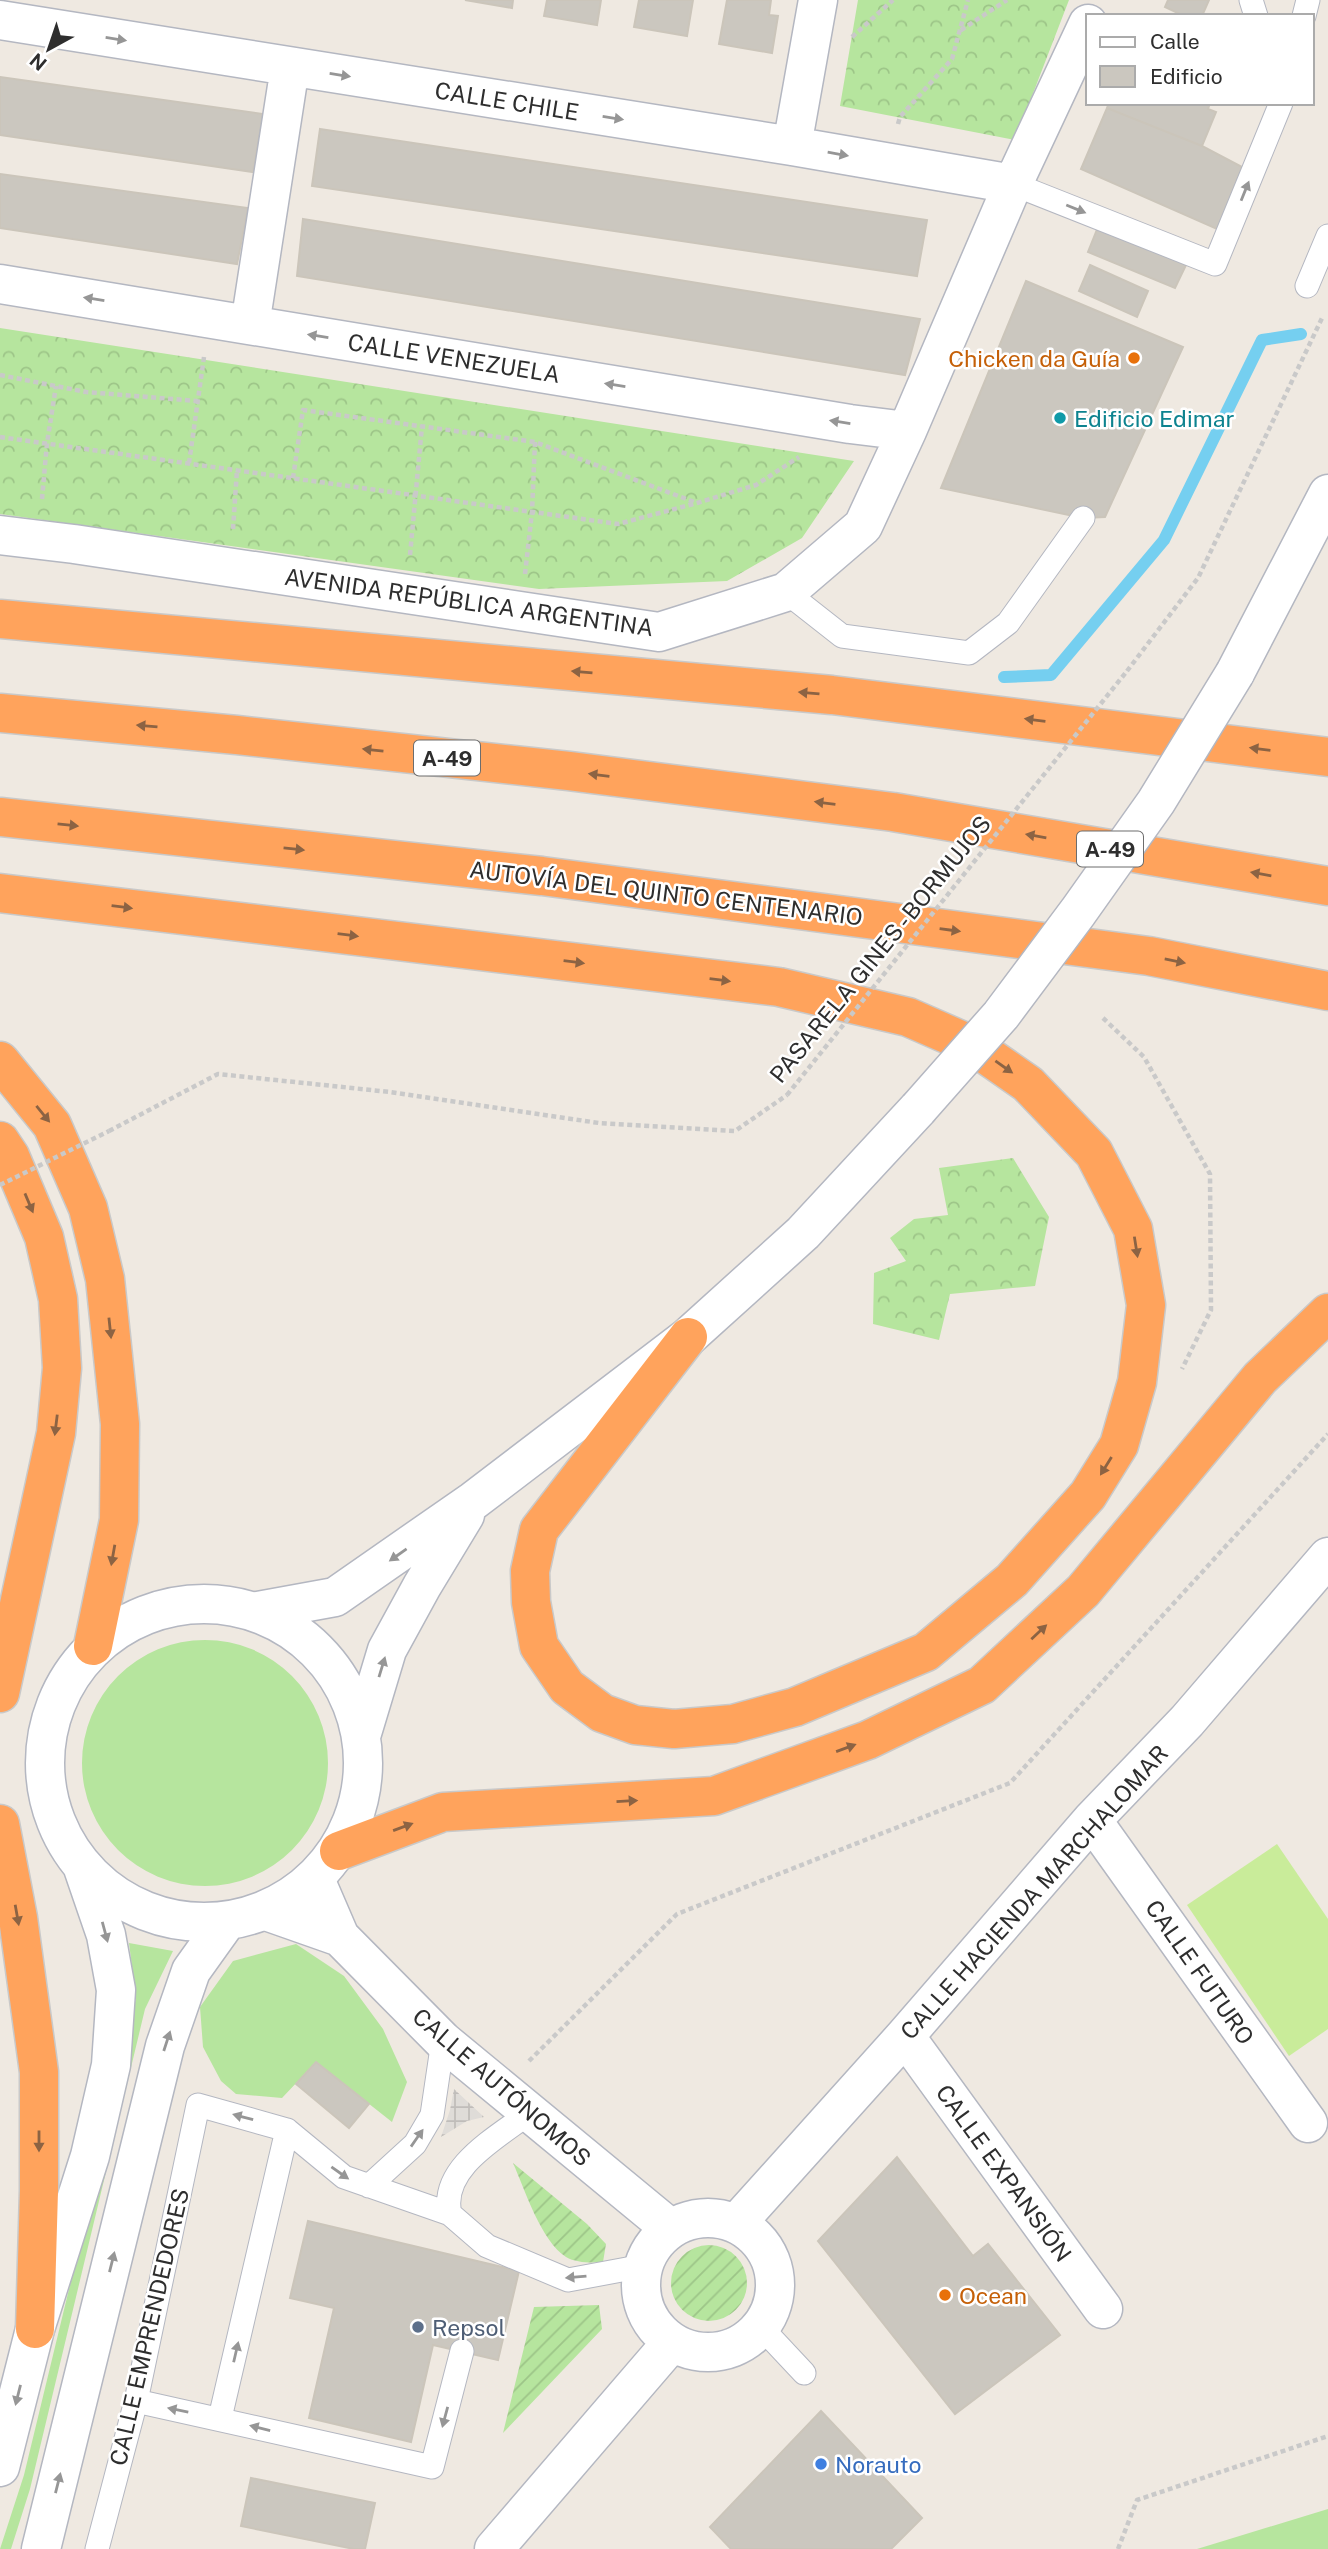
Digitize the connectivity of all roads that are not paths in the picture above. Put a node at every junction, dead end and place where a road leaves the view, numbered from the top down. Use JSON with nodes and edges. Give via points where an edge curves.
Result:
{"nodes":[{"id":1,"x":818,"y":0,"type":"edge"},
{"id":2,"x":0,"y":20,"type":"edge"},
{"id":3,"x":1086,"y":28,"type":"edge"},
{"id":4,"x":290,"y":67,"type":"junction"},
{"id":5,"x":1280,"y":105,"type":"edge"},
{"id":6,"x":792,"y":146,"type":"junction"},
{"id":7,"x":1013,"y":184,"type":"junction"},
{"id":8,"x":1328,"y":236,"type":"edge"},
{"id":9,"x":0,"y":284,"type":"edge"},
{"id":10,"x":1307,"y":286,"type":"dead end"},
{"id":11,"x":250,"y":324,"type":"junction"},
{"id":12,"x":907,"y":431,"type":"junction"},
{"id":13,"x":1328,"y":494,"type":"edge"},
{"id":14,"x":1083,"y":517,"type":"dead end"},
{"id":15,"x":0,"y":535,"type":"edge"},
{"id":16,"x":786,"y":592,"type":"junction"},
{"id":17,"x":0,"y":619,"type":"edge"},
{"id":18,"x":0,"y":713,"type":"edge"},
{"id":19,"x":1328,"y":757,"type":"edge"},
{"id":20,"x":0,"y":817,"type":"edge"},
{"id":21,"x":1328,"y":886,"type":"edge"},
{"id":22,"x":0,"y":893,"type":"edge"},
{"id":23,"x":1328,"y":991,"type":"edge"},
{"id":24,"x":0,"y":1061,"type":"edge"},
{"id":25,"x":0,"y":1142,"type":"edge"},
{"id":26,"x":1328,"y":1313,"type":"edge"},
{"id":27,"x":688,"y":1337,"type":"junction"},
{"id":28,"x":473,"y":1501,"type":"junction"},
{"id":29,"x":1328,"y":1557,"type":"edge"},
{"id":30,"x":258,"y":1611,"type":"junction"},
{"id":31,"x":93,"y":1646,"type":"junction"},
{"id":32,"x":0,"y":1693,"type":"edge"},
{"id":33,"x":362,"y":1733,"type":"junction"},
{"id":34,"x":1092,"y":1820,"type":"junction"},
{"id":35,"x":0,"y":1824,"type":"edge"},
{"id":36,"x":327,"y":1865,"type":"junction"},
{"id":37,"x":83,"y":1868,"type":"junction"},
{"id":38,"x":267,"y":1911,"type":"junction"},
{"id":39,"x":226,"y":1922,"type":"junction"},
{"id":40,"x":340,"y":1937,"type":"junction"},
{"id":41,"x":905,"y":2036,"type":"junction"},
{"id":42,"x":443,"y":2041,"type":"junction"},
{"id":43,"x":515,"y":2101,"type":"junction"},
{"id":44,"x":1308,"y":2123,"type":"dead end"},
{"id":45,"x":287,"y":2130,"type":"junction"},
{"id":46,"x":369,"y":2186,"type":"junction"},
{"id":47,"x":450,"y":2214,"type":"junction"},
{"id":48,"x":736,"y":2224,"type":"junction"},
{"id":49,"x":671,"y":2229,"type":"junction"},
{"id":50,"x":643,"y":2266,"type":"junction"},
{"id":51,"x":1103,"y":2309,"type":"dead end"},
{"id":52,"x":761,"y":2326,"type":"junction"},
{"id":53,"x":35,"y":2329,"type":"junction"},
{"id":54,"x":672,"y":2342,"type":"junction"},
{"id":55,"x":462,"y":2351,"type":"dead end"},
{"id":56,"x":804,"y":2373,"type":"dead end"},
{"id":57,"x":136,"y":2401,"type":"junction"},
{"id":58,"x":220,"y":2418,"type":"junction"},
{"id":59,"x":0,"y":2467,"type":"edge"},
{"id":60,"x":41,"y":2549,"type":"edge"},
{"id":61,"x":97,"y":2549,"type":"edge"},
{"id":62,"x":494,"y":2549,"type":"edge"}],
"edges":[{"from":1,"to":6,"type":"street"},
{"from":2,"to":4,"type":"street","name":"CALLE CHILE","one_way":true},
{"from":3,"to":7,"type":"street","name":"AVENIDA REPÚBLICA ARGENTINA"},
{"from":4,"to":6,"type":"street","name":"CALLE CHILE","one_way":true},
{"from":4,"to":11,"type":"street"},
{"from":7,"to":5,"type":"lane","one_way":true,"via":[[1215,264]]},
{"from":6,"to":7,"type":"street","name":"CALLE CHILE","one_way":true},
{"from":7,"to":12,"type":"street","name":"AVENIDA REPÚBLICA ARGENTINA"},
{"from":8,"to":10,"type":"lane"},
{"from":11,"to":9,"type":"street","name":"CALLE VENEZUELA","one_way":true},
{"from":12,"to":11,"type":"street","name":"CALLE VENEZUELA","one_way":true},
{"from":12,"to":16,"type":"street","name":"AVENIDA REPÚBLICA ARGENTINA","via":[[863,526]]},
{"from":13,"to":27,"type":"street","bridge":true,"via":[[1234,673],[1156,802],[1001,1015],[803,1233]]},
{"from":14,"to":16,"type":"lane","via":[[1008,623],[968,653],[842,636]]},
{"from":15,"to":16,"type":"street","name":"AVENIDA REPÚBLICA ARGENTINA","via":[[659,632]]},
{"from":19,"to":17,"type":"highway","one_way":true,"via":[[832,695]]},
{"from":21,"to":18,"type":"highway","number":"A-49","one_way":true,"via":[[892,812],[582,773]]},
{"from":20,"to":23,"type":"highway","name":"AUTOVÍA DEL QUINTO CENTENARIO","one_way":true,"via":[[556,877],[1149,956]]},
{"from":22,"to":27,"type":"highway","one_way":true,"via":[[779,987],[908,1017],[972,1045],[1028,1084],[1094,1153],[1133,1229],[1146,1305],[1137,1382],[1119,1445],[1088,1495],[1012,1580],[926,1652],[795,1707],[733,1724],[674,1729],[635,1726],[602,1713],[568,1687],[539,1646],[530,1571],[539,1530]]},
{"from":24,"to":31,"type":"highway","one_way":true,"via":[[52,1125],[88,1208],[104,1279],[120,1424],[119,1520]]},
{"from":25,"to":32,"type":"highway","one_way":true,"via":[[44,1237],[58,1299],[62,1368],[56,1433]]},
{"from":36,"to":26,"type":"highway","one_way":true,"via":[[443,1812],[714,1796],[868,1740],[982,1685],[1083,1591],[1260,1378]]},
{"from":27,"to":28,"type":"street"},
{"from":28,"to":30,"type":"street","one_way":true,"via":[[335,1597]]},
{"from":33,"to":28,"type":"street","one_way":true,"via":[[387,1650]]},
{"from":29,"to":34,"type":"street","name":"CALLE HACIENDA MARCHALOMAR","via":[[1187,1721]]},
{"from":30,"to":31,"type":"street","via":[[200,1602],[143,1614]]},
{"from":30,"to":33,"type":"street","via":[[306,1639],[342,1681]]},
{"from":31,"to":37,"type":"street","via":[[68,1677],[51,1714],[44,1754],[47,1795],[61,1834]]},
{"from":33,"to":36,"type":"street","via":[[362,1794],[353,1824]]},
{"from":34,"to":41,"type":"street","name":"CALLE HACIENDA MARCHALOMAR"},
{"from":34,"to":44,"type":"street","name":"CALLE FUTURO"},
{"from":35,"to":53,"type":"highway","one_way":true,"via":[[39,2072]]},
{"from":36,"to":38,"type":"street","via":[[292,1897]]},
{"from":36,"to":40,"type":"street","name":"CALLE AUTÓNOMOS"},
{"from":37,"to":39,"type":"street","via":[[124,1901],[173,1920]]},
{"from":37,"to":53,"type":"street","one_way":true,"via":[[107,1935],[116,1990],[111,2065],[90,2156]]},
{"from":38,"to":39,"type":"street"},
{"from":38,"to":40,"type":"street","name":"CALLE AUTÓNOMOS"},
{"from":60,"to":39,"type":"street","one_way":true,"via":[[165,2046],[191,1971]]},
{"from":40,"to":42,"type":"street","name":"CALLE AUTÓNOMOS"},
{"from":41,"to":48,"type":"street","name":"CALLE HACIENDA MARCHALOMAR"},
{"from":41,"to":51,"type":"street","name":"CALLE EXPANSIÓN"},
{"from":42,"to":43,"type":"street","name":"CALLE AUTÓNOMOS"},
{"from":46,"to":42,"type":"lane","one_way":true,"via":[[415,2144],[432,2115]]},
{"from":43,"to":47,"type":"lane","via":[[482,2148],[455,2175],[446,2199]]},
{"from":43,"to":49,"type":"street","name":"CALLE AUTÓNOMOS"},
{"from":45,"to":46,"type":"lane","one_way":true,"via":[[344,2178]]},
{"from":45,"to":57,"type":"lane","name":"CALLE EMPRENDEDORES","one_way":true,"via":[[198,2105]]},
{"from":58,"to":45,"type":"lane","one_way":true},
{"from":46,"to":47,"type":"lane"},
{"from":50,"to":47,"type":"lane","one_way":true,"via":[[568,2280],[485,2254]]},
{"from":48,"to":49,"type":"street","via":[[714,2218],[691,2220]]},
{"from":48,"to":52,"type":"street","via":[[754,2235],[774,2274],[775,2295]]},
{"from":49,"to":50,"type":"street","via":[[654,2245]]},
{"from":50,"to":54,"type":"street","via":[[641,2288],[646,2309]]},
{"from":52,"to":54,"type":"street","via":[[736,2346],[715,2352]]},
{"from":52,"to":56,"type":"lane"},
{"from":53,"to":59,"type":"street","one_way":true},
{"from":54,"to":62,"type":"street"},
{"from":55,"to":58,"type":"lane","one_way":true,"via":[[432,2467]]},
{"from":58,"to":57,"type":"lane","one_way":true},
{"from":57,"to":61,"type":"lane","name":"CALLE EMPRENDEDORES"}]}
